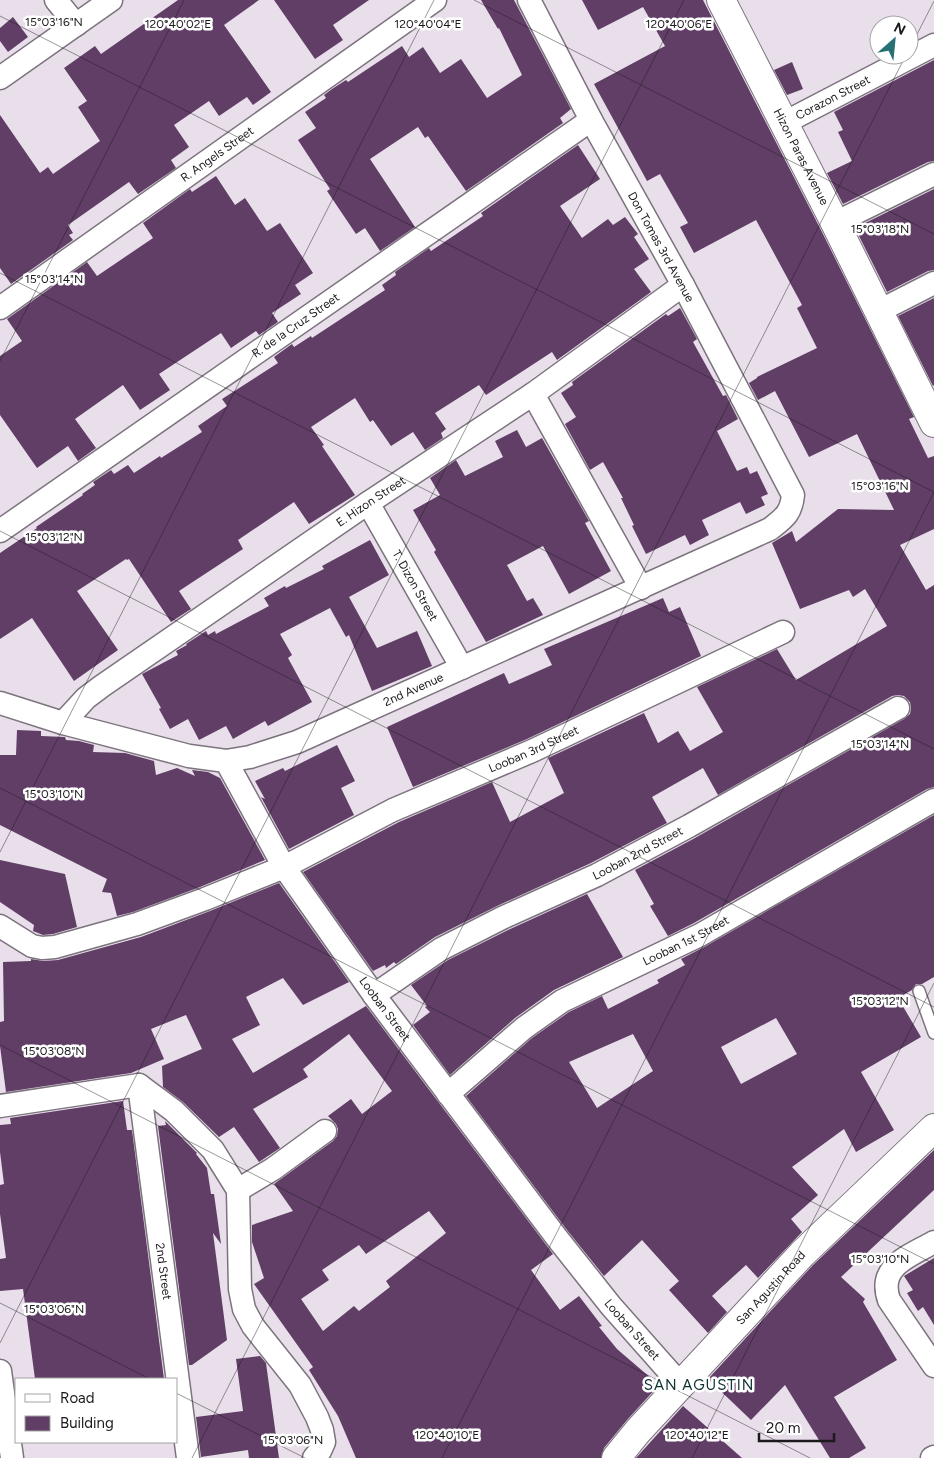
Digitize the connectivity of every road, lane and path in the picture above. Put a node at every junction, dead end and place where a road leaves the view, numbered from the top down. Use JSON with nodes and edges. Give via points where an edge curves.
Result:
{"nodes":[{"id":1,"x":56,"y":0,"type":"edge"},
{"id":2,"x":111,"y":0,"type":"edge"},
{"id":3,"x":435,"y":0,"type":"edge"},
{"id":4,"x":528,"y":0,"type":"edge"},
{"id":5,"x":724,"y":1,"type":"edge"},
{"id":6,"x":76,"y":25,"type":"junction"},
{"id":7,"x":934,"y":45,"type":"edge"},
{"id":8,"x":0,"y":78,"type":"edge"},
{"id":9,"x":591,"y":120,"type":"junction"},
{"id":10,"x":784,"y":123,"type":"junction"},
{"id":11,"x":934,"y":174,"type":"edge"},
{"id":12,"x":836,"y":224,"type":"junction"},
{"id":13,"x":934,"y":283,"type":"edge"},
{"id":14,"x":682,"y":285,"type":"junction"},
{"id":15,"x":0,"y":308,"type":"edge"},
{"id":16,"x":879,"y":311,"type":"junction"},
{"id":17,"x":533,"y":394,"type":"junction"},
{"id":18,"x":930,"y":406,"type":"edge"},
{"id":19,"x":793,"y":495,"type":"joint"},
{"id":20,"x":368,"y":503,"type":"junction"},
{"id":21,"x":0,"y":531,"type":"edge"},
{"id":22,"x":641,"y":588,"type":"junction"},
{"id":23,"x":783,"y":632,"type":"dead end"},
{"id":24,"x":462,"y":668,"type":"junction"},
{"id":25,"x":0,"y":703,"type":"edge"},
{"id":26,"x":898,"y":708,"type":"dead end"},
{"id":27,"x":63,"y":723,"type":"junction"},
{"id":28,"x":226,"y":761,"type":"junction"},
{"id":29,"x":934,"y":800,"type":"edge"},
{"id":30,"x":284,"y":867,"type":"junction"},
{"id":31,"x":0,"y":926,"type":"edge"},
{"id":32,"x":919,"y":990,"type":"dead end"},
{"id":33,"x":374,"y":995,"type":"junction"},
{"id":34,"x":934,"y":1034,"type":"edge"},
{"id":35,"x":139,"y":1085,"type":"junction"},
{"id":36,"x":448,"y":1094,"type":"junction"},
{"id":37,"x":0,"y":1106,"type":"edge"},
{"id":38,"x":934,"y":1128,"type":"edge"},
{"id":39,"x":325,"y":1131,"type":"dead end"},
{"id":40,"x":238,"y":1190,"type":"junction"},
{"id":41,"x":934,"y":1242,"type":"edge"},
{"id":42,"x":934,"y":1366,"type":"edge"},
{"id":43,"x":0,"y":1371,"type":"edge"},
{"id":44,"x":177,"y":1378,"type":"edge"},
{"id":45,"x":178,"y":1382,"type":"edge"},
{"id":46,"x":681,"y":1385,"type":"junction"},
{"id":47,"x":12,"y":1458,"type":"edge"},
{"id":48,"x":188,"y":1458,"type":"edge"},
{"id":49,"x":314,"y":1458,"type":"edge"},
{"id":50,"x":616,"y":1458,"type":"edge"}],
"edges":[{"from":1,"to":6,"type":"street"},
{"from":2,"to":6,"type":"street"},
{"from":3,"to":15,"type":"street","name":"R. Angels Street"},
{"from":4,"to":9,"type":"street","name":"Don Tomas 3rd Avenue"},
{"from":5,"to":10,"type":"street","name":"Hizon Paras Avenue"},
{"from":6,"to":8,"type":"street"},
{"from":7,"to":10,"type":"street","name":"Corazon Street"},
{"from":9,"to":14,"type":"street","name":"Don Tomas 3rd Avenue"},
{"from":9,"to":21,"type":"street","name":"R. de la Cruz Street"},
{"from":10,"to":12,"type":"street","name":"Hizon Paras Avenue"},
{"from":11,"to":12,"type":"street"},
{"from":12,"to":16,"type":"street","name":"Hizon Paras Avenue"},
{"from":13,"to":16,"type":"street"},
{"from":14,"to":17,"type":"street","name":"E. Hizon Street"},
{"from":14,"to":19,"type":"street","name":"Don Tomas 3rd Avenue"},
{"from":16,"to":18,"type":"street","name":"Hizon Paras Avenue"},
{"from":17,"to":20,"type":"street","name":"E. Hizon Street"},
{"from":17,"to":22,"type":"street"},
{"from":19,"to":22,"type":"street","name":"2nd Avenue","via":[[792,507],[770,529]]},
{"from":20,"to":24,"type":"street","name":"T. Dizon Street"},
{"from":20,"to":27,"type":"street","name":"E. Hizon Street","via":[[102,686]]},
{"from":22,"to":24,"type":"street","name":"2nd Avenue"},
{"from":23,"to":30,"type":"street","name":"Looban 3rd Street","via":[[532,750],[393,810]]},
{"from":24,"to":28,"type":"street","name":"2nd Avenue","via":[[297,742]]},
{"from":25,"to":27,"type":"street","name":"2nd Avenue"},
{"from":26,"to":33,"type":"street","name":"Looban 2nd Street","via":[[614,866],[441,949]]},
{"from":27,"to":28,"type":"street","name":"2nd Avenue","via":[[189,756]]},
{"from":28,"to":30,"type":"street","name":"Looban Street"},
{"from":29,"to":36,"type":"street","name":"Looban 1st Street","via":[[700,935],[562,1001],[524,1028]]},
{"from":30,"to":31,"type":"street","via":[[154,918],[55,947],[32,946]]},
{"from":30,"to":33,"type":"street","name":"Looban Street"},
{"from":32,"to":34,"type":"lane"},
{"from":33,"to":36,"type":"street","name":"Looban Street"},
{"from":35,"to":37,"type":"street"},
{"from":35,"to":40,"type":"street","via":[[174,1111],[213,1150]]},
{"from":35,"to":44,"type":"street","name":"2nd Street"},
{"from":36,"to":46,"type":"street","name":"Looban Street","via":[[611,1306]]},
{"from":38,"to":46,"type":"street","name":"San Agustin Road","via":[[802,1254]]},
{"from":39,"to":40,"type":"street"},
{"from":40,"to":49,"type":"street","via":[[240,1289],[244,1309],[253,1326],[300,1385],[317,1417],[324,1442]]},
{"from":41,"to":42,"type":"street","via":[[895,1265],[886,1282],[889,1300]]},
{"from":43,"to":47,"type":"street"},
{"from":45,"to":48,"type":"street","name":"2nd Street"},
{"from":46,"to":50,"type":"street","name":"San Agustin Road"}]}
